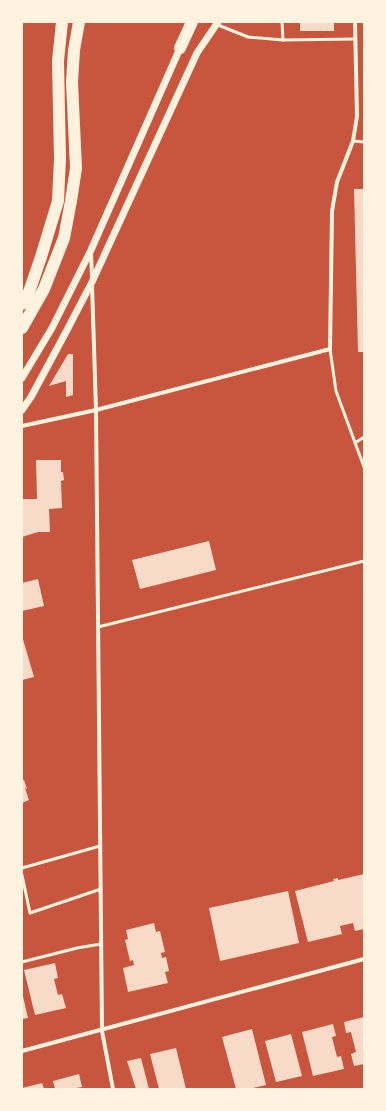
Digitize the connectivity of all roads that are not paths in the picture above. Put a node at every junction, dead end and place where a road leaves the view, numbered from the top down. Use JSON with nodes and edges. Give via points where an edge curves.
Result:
{"nodes":[{"id":1,"x":62,"y":22,"type":"edge"},
{"id":2,"x":79,"y":22,"type":"edge"},
{"id":3,"x":192,"y":22,"type":"edge"},
{"id":4,"x":197,"y":22,"type":"edge"},
{"id":5,"x":282,"y":22,"type":"edge"},
{"id":6,"x":355,"y":22,"type":"edge"},
{"id":7,"x":217,"y":23,"type":"edge"},
{"id":8,"x":356,"y":39,"type":"junction"},
{"id":9,"x":283,"y":40,"type":"junction"},
{"id":10,"x":180,"y":48,"type":"junction"},
{"id":11,"x":353,"y":141,"type":"junction"},
{"id":12,"x":364,"y":142,"type":"edge"},
{"id":13,"x":91,"y":250,"type":"junction"},
{"id":14,"x":92,"y":282,"type":"junction"},
{"id":15,"x":22,"y":304,"type":"edge"},
{"id":16,"x":22,"y":328,"type":"edge"},
{"id":17,"x":330,"y":349,"type":"junction"},
{"id":18,"x":22,"y":378,"type":"edge"},
{"id":19,"x":22,"y":410,"type":"edge"},
{"id":20,"x":96,"y":410,"type":"junction"},
{"id":21,"x":22,"y":426,"type":"edge"},
{"id":22,"x":364,"y":437,"type":"edge"},
{"id":23,"x":355,"y":442,"type":"junction"},
{"id":24,"x":364,"y":467,"type":"edge"},
{"id":25,"x":364,"y":561,"type":"edge"},
{"id":26,"x":98,"y":627,"type":"junction"},
{"id":27,"x":100,"y":846,"type":"junction"},
{"id":28,"x":22,"y":868,"type":"edge"},
{"id":29,"x":22,"y":875,"type":"edge"},
{"id":30,"x":101,"y":889,"type":"junction"},
{"id":31,"x":101,"y":944,"type":"junction"},
{"id":32,"x":364,"y":959,"type":"edge"},
{"id":33,"x":22,"y":962,"type":"edge"},
{"id":34,"x":102,"y":1030,"type":"junction"},
{"id":35,"x":22,"y":1051,"type":"edge"},
{"id":36,"x":113,"y":1089,"type":"edge"}],
"edges":[{"from":1,"to":15,"type":"highway","via":[[58,60],[58,201],[41,257]]},
{"from":2,"to":16,"type":"highway","via":[[72,82],[76,168],[71,202],[64,238],[47,282]]},
{"from":3,"to":10,"type":"highway"},
{"from":4,"to":10,"type":"street"},
{"from":5,"to":9,"type":"lane"},
{"from":6,"to":8,"type":"street"},
{"from":7,"to":9,"type":"lane","via":[[248,37]]},
{"from":7,"to":14,"type":"street","via":[[197,53]]},
{"from":8,"to":9,"type":"lane"},
{"from":8,"to":11,"type":"street","via":[[357,114]]},
{"from":10,"to":13,"type":"street"},
{"from":11,"to":12,"type":"lane"},
{"from":11,"to":17,"type":"street","via":[[337,182],[332,211]]},
{"from":13,"to":14,"type":"street"},
{"from":13,"to":18,"type":"street","via":[[52,328]]},
{"from":14,"to":19,"type":"street"},
{"from":14,"to":20,"type":"street"},
{"from":17,"to":20,"type":"street"},
{"from":17,"to":23,"type":"lane","via":[[336,391]]},
{"from":20,"to":21,"type":"street"},
{"from":20,"to":26,"type":"street"},
{"from":22,"to":23,"type":"lane"},
{"from":23,"to":24,"type":"lane"},
{"from":25,"to":26,"type":"lane"},
{"from":26,"to":27,"type":"street"},
{"from":27,"to":28,"type":"lane"},
{"from":27,"to":30,"type":"street"},
{"from":29,"to":30,"type":"lane","via":[[30,913]]},
{"from":30,"to":31,"type":"street"},
{"from":31,"to":33,"type":"lane"},
{"from":31,"to":34,"type":"street"},
{"from":32,"to":34,"type":"street"},
{"from":34,"to":35,"type":"street"},
{"from":34,"to":36,"type":"street"}]}
